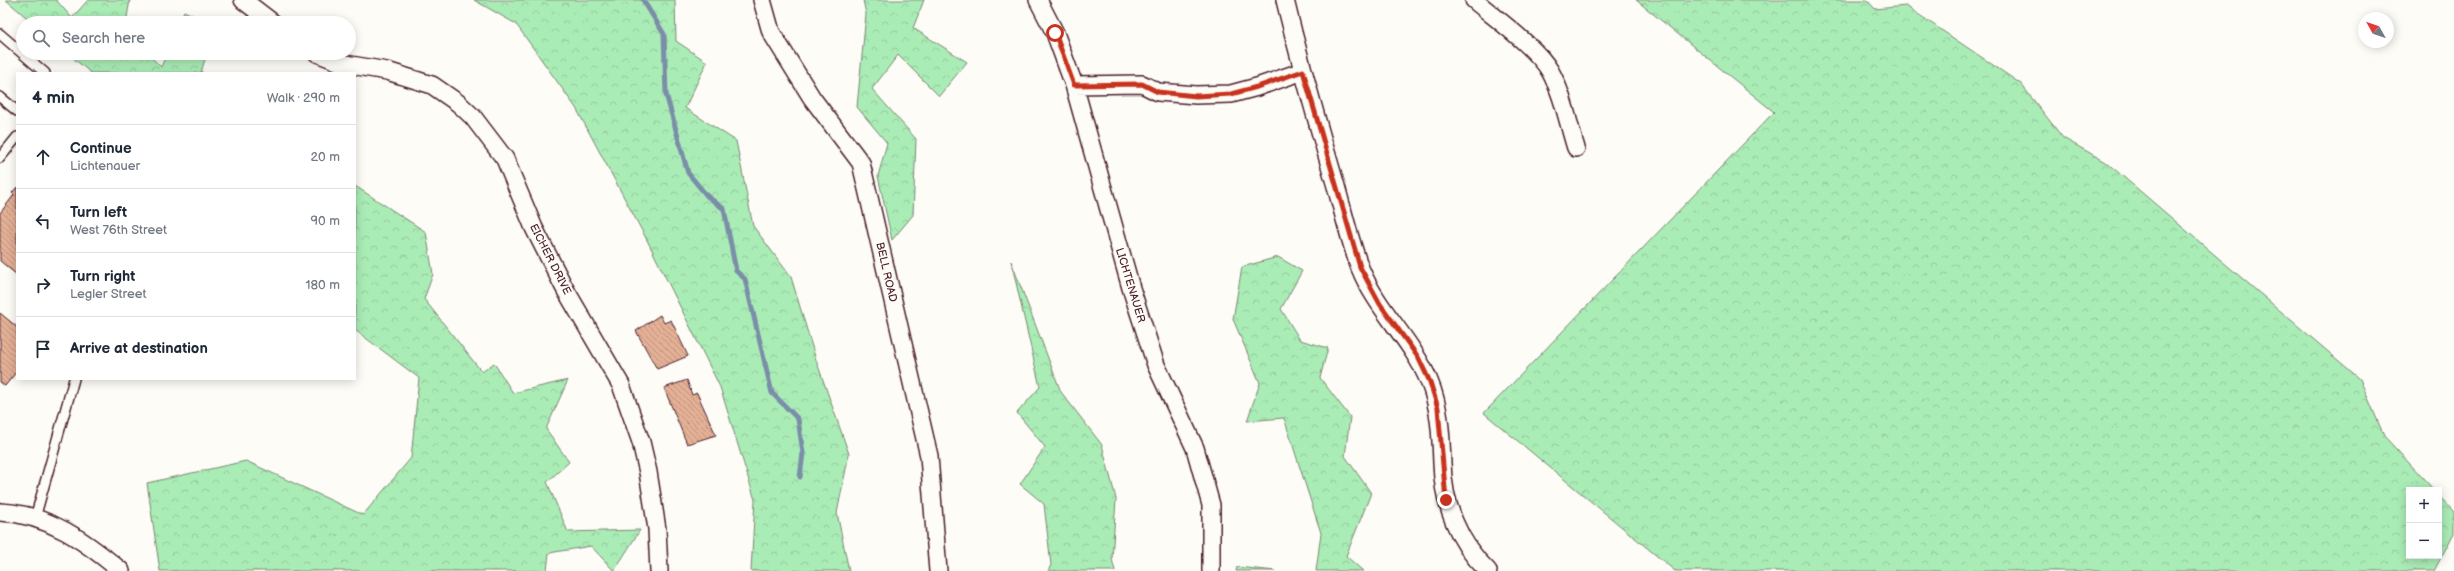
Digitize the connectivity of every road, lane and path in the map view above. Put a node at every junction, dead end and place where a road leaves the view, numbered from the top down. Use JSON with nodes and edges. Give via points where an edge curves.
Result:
{"nodes":[{"id":1,"x":243,"y":0,"type":"edge"},
{"id":2,"x":762,"y":0,"type":"edge"},
{"id":3,"x":1038,"y":0,"type":"edge"},
{"id":4,"x":1285,"y":0,"type":"edge"},
{"id":5,"x":1474,"y":0,"type":"edge"},
{"id":6,"x":264,"y":16,"type":"edge"},
{"id":7,"x":0,"y":34,"type":"edge"},
{"id":8,"x":16,"y":48,"type":"edge"},
{"id":9,"x":30,"y":60,"type":"edge"},
{"id":10,"x":335,"y":60,"type":"edge"},
{"id":11,"x":1303,"y":71,"type":"junction"},
{"id":12,"x":44,"y":72,"type":"edge"},
{"id":13,"x":1074,"y":85,"type":"junction"},
{"id":14,"x":0,"y":97,"type":"edge"},
{"id":15,"x":16,"y":110,"type":"edge"},
{"id":16,"x":16,"y":138,"type":"edge"},
{"id":17,"x":1576,"y":148,"type":"dead end"},
{"id":18,"x":0,"y":158,"type":"edge"},
{"id":19,"x":74,"y":380,"type":"edge"},
{"id":20,"x":0,"y":512,"type":"edge"},
{"id":21,"x":35,"y":518,"type":"junction"},
{"id":22,"x":121,"y":571,"type":"edge"},
{"id":23,"x":659,"y":571,"type":"edge"},
{"id":24,"x":938,"y":571,"type":"edge"},
{"id":25,"x":1211,"y":571,"type":"edge"},
{"id":26,"x":1488,"y":571,"type":"edge"}],
"edges":[{"from":1,"to":6,"type":"street"},
{"from":2,"to":24,"type":"street","name":"BELL ROAD","via":[[771,32],[812,98],[861,163],[929,456]]},
{"from":3,"to":13,"type":"street","name":"LICHTENAUER","via":[[1055,33]]},
{"from":4,"to":11,"type":"street"},
{"from":5,"to":17,"type":"street","via":[[1522,41],[1549,69],[1557,84]]},
{"from":7,"to":8,"type":"lane"},
{"from":9,"to":12,"type":"lane"},
{"from":10,"to":23,"type":"street","name":"EICHER DRIVE","via":[[388,71],[432,85],[458,103],[472,117],[505,159],[534,228],[558,275],[621,385],[641,442],[648,472],[657,529]]},
{"from":11,"to":13,"type":"street","via":[[1231,94],[1196,96],[1158,92],[1142,84]]},
{"from":11,"to":26,"type":"street","via":[[1360,267],[1380,304],[1418,357],[1430,382],[1438,408],[1446,500],[1451,516],[1468,548]]},
{"from":13,"to":25,"type":"street","name":"LICHTENAUER","via":[[1130,288],[1156,365],[1195,448],[1210,505]]},
{"from":14,"to":15,"type":"lane"},
{"from":16,"to":18,"type":"lane"},
{"from":19,"to":21,"type":"lane"},
{"from":20,"to":21,"type":"street"},
{"from":21,"to":22,"type":"street","via":[[63,528]]}]}
